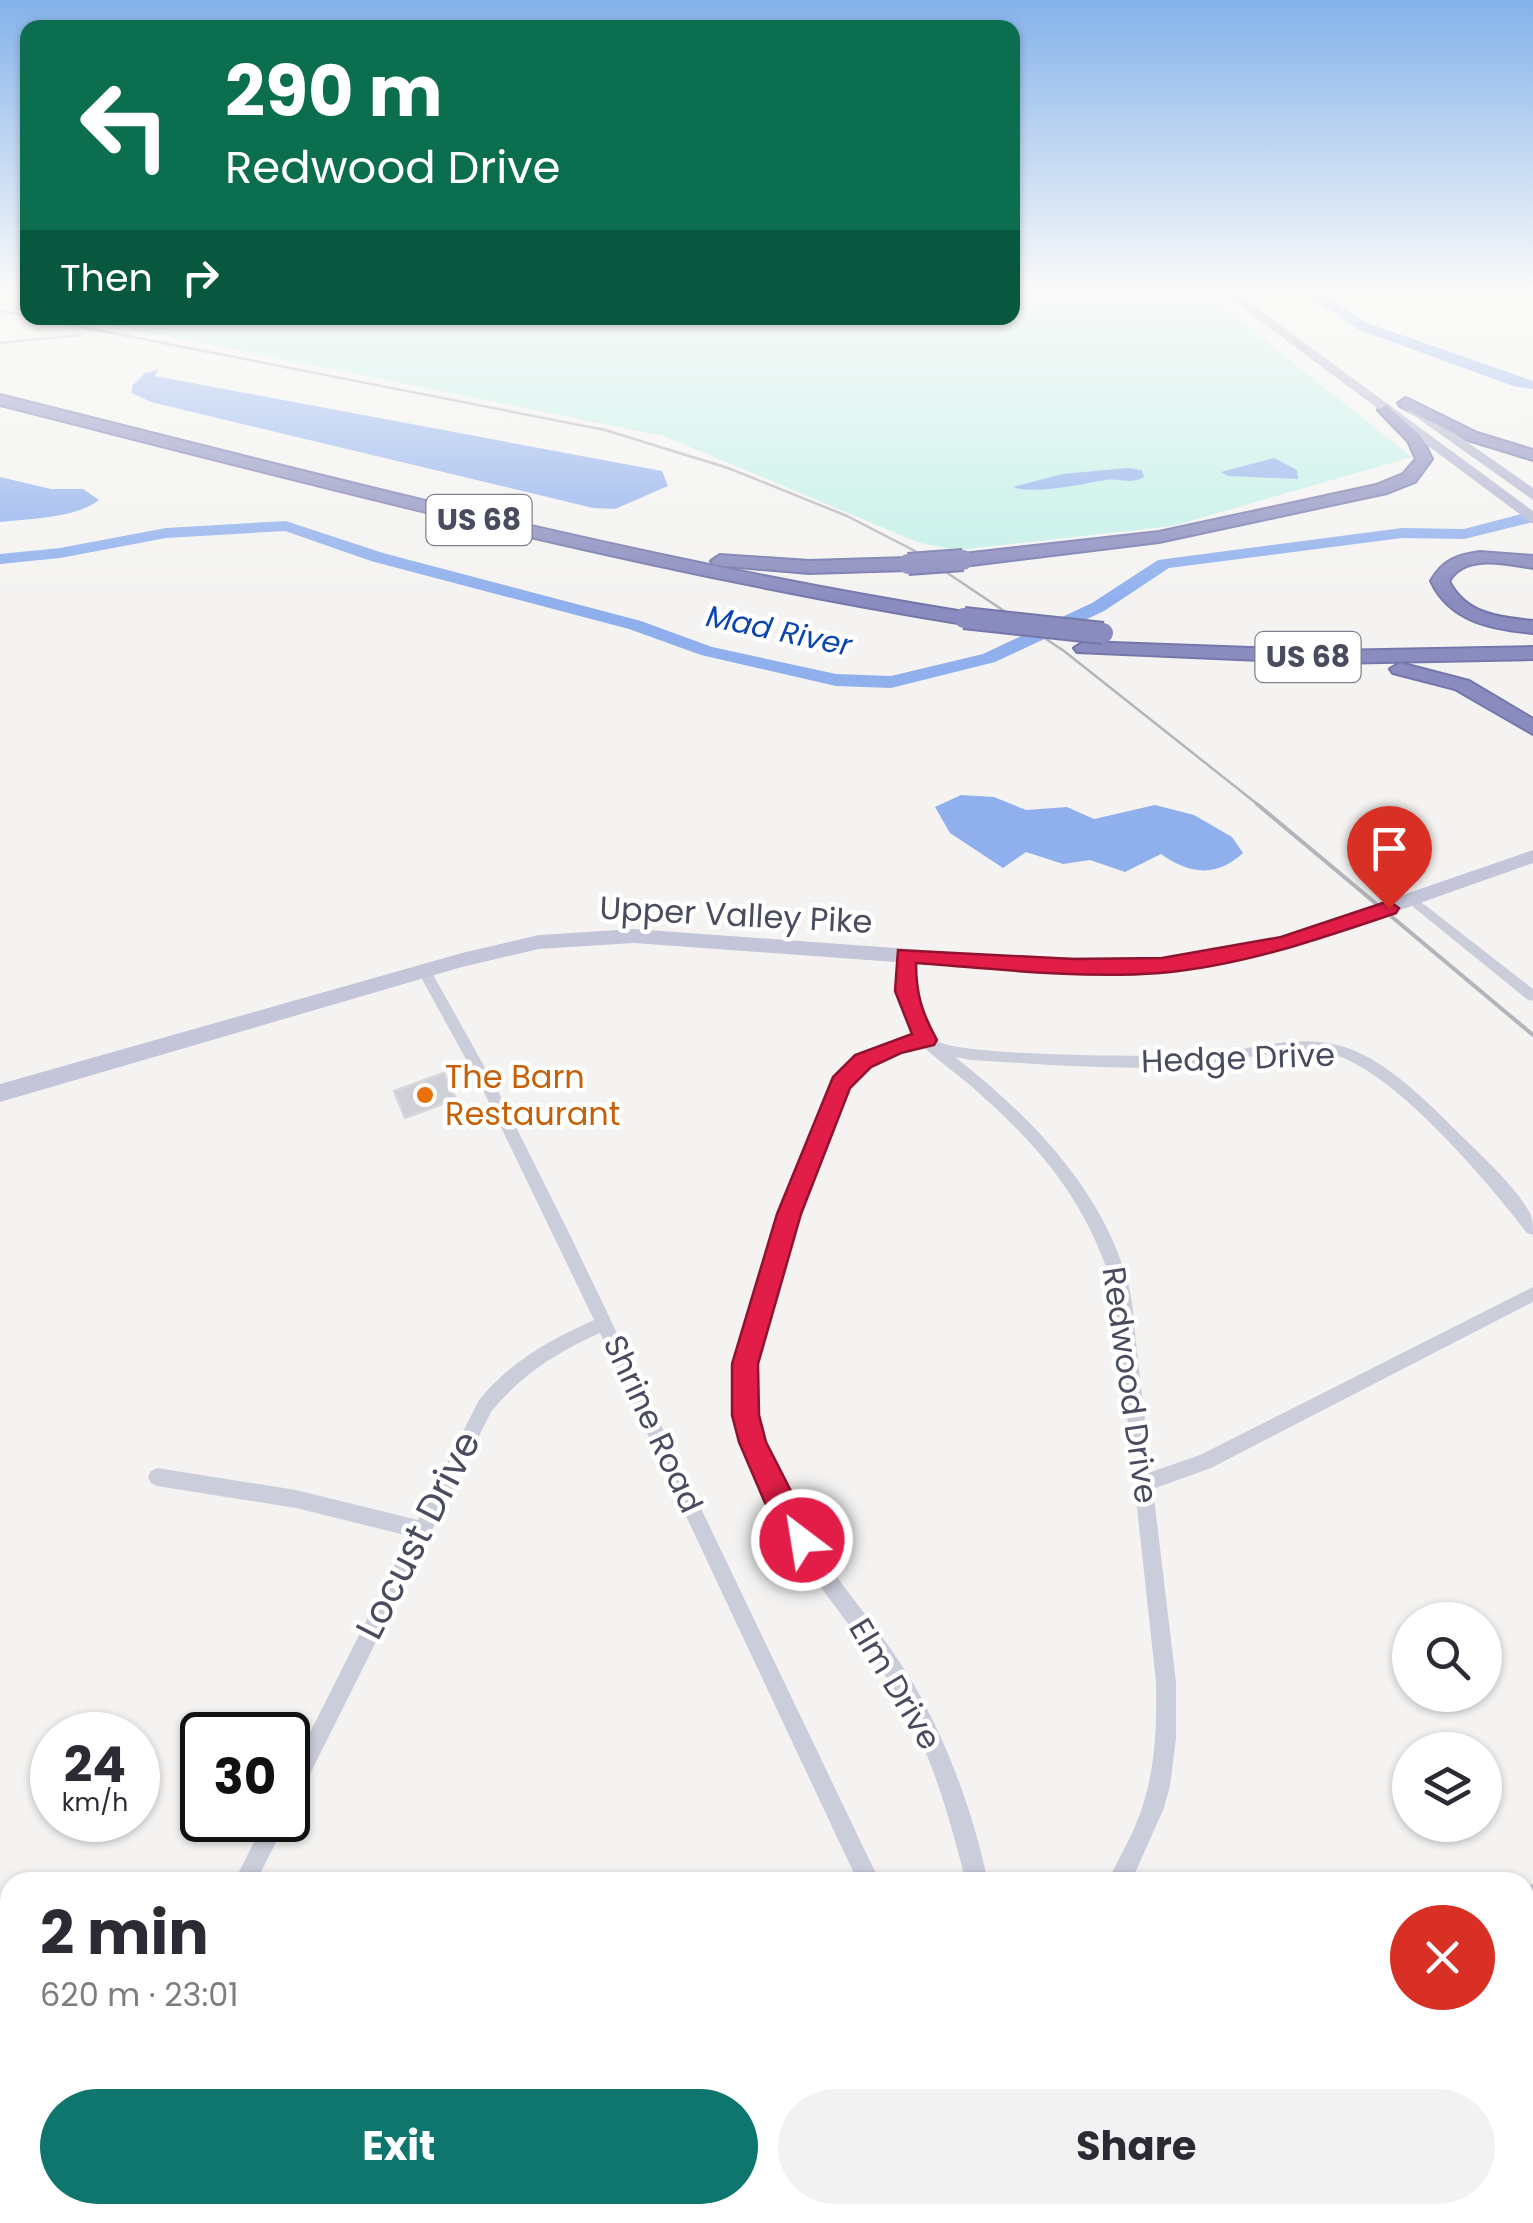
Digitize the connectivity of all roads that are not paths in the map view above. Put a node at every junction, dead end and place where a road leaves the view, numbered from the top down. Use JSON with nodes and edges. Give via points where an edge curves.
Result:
{"nodes":[{"id":1,"x":1383,"y":395,"type":"edge"},
{"id":2,"x":0,"y":400,"type":"edge"},
{"id":3,"x":1394,"y":402,"type":"junction"},
{"id":4,"x":0,"y":414,"type":"edge"},
{"id":5,"x":1533,"y":455,"type":"edge"},
{"id":6,"x":1526,"y":490,"type":"edge"},
{"id":7,"x":451,"y":512,"type":"junction"},
{"id":8,"x":1533,"y":519,"type":"edge"},
{"id":9,"x":1533,"y":562,"type":"edge"},
{"id":10,"x":959,"y":626,"type":"junction"},
{"id":11,"x":1533,"y":627,"type":"edge"},
{"id":12,"x":1533,"y":636,"type":"edge"},
{"id":13,"x":1533,"y":653,"type":"edge"},
{"id":14,"x":1219,"y":655,"type":"junction"},
{"id":15,"x":1533,"y":728,"type":"edge"},
{"id":16,"x":1533,"y":856,"type":"edge"},
{"id":17,"x":1412,"y":900,"type":"junction"},
{"id":18,"x":906,"y":955,"type":"junction"},
{"id":19,"x":425,"y":972,"type":"junction"},
{"id":20,"x":1533,"y":996,"type":"edge"},
{"id":21,"x":930,"y":1043,"type":"junction"},
{"id":22,"x":0,"y":1093,"type":"edge"},
{"id":23,"x":1533,"y":1228,"type":"edge"},
{"id":24,"x":1533,"y":1294,"type":"edge"},
{"id":25,"x":604,"y":1323,"type":"junction"},
{"id":26,"x":156,"y":1477,"type":"dead end"},
{"id":27,"x":1145,"y":1483,"type":"junction"},
{"id":28,"x":420,"y":1530,"type":"junction"},
{"id":29,"x":310,"y":1752,"type":"edge"},
{"id":30,"x":265,"y":1842,"type":"edge"},
{"id":31,"x":250,"y":1872,"type":"edge"},
{"id":32,"x":863,"y":1872,"type":"edge"},
{"id":33,"x":975,"y":1872,"type":"edge"},
{"id":34,"x":1125,"y":1872,"type":"edge"}],
"edges":[{"from":1,"to":3,"type":"main road"},
{"from":2,"to":7,"type":"highway","number":"US 68"},
{"from":3,"to":5,"type":"highway"},
{"from":3,"to":6,"type":"main road"},
{"from":3,"to":7,"type":"highway","bridge":true,"via":[[1424,458],[1408,478],[1381,489],[1160,537],[964,560],[809,568],[711,560]]},
{"from":3,"to":8,"type":"main road"},
{"from":4,"to":10,"type":"highway","number":"US 68","via":[[627,572],[773,604]]},
{"from":7,"to":10,"type":"highway","number":"US 68"},
{"from":9,"to":11,"type":"highway","via":[[1461,561],[1440,581],[1451,601],[1470,613]]},
{"from":10,"to":12,"type":"highway","number":"US 68","bridge":true,"via":[[1331,640]]},
{"from":10,"to":14,"type":"highway","number":"US 68","via":[[1084,648]]},
{"from":13,"to":14,"type":"highway","number":"US 68"},
{"from":14,"to":15,"type":"highway","via":[[1429,674],[1482,695]]},
{"from":16,"to":17,"type":"street","name":"Upper Valley Pike"},
{"from":17,"to":18,"type":"street","name":"Upper Valley Pike","via":[[1283,944],[1198,961],[1074,967]]},
{"from":17,"to":20,"type":"street"},
{"from":18,"to":19,"type":"street","name":"Upper Valley Pike","via":[[602,936],[539,942]]},
{"from":18,"to":21,"type":"street","name":"Redwood Drive","via":[[905,991]]},
{"from":19,"to":22,"type":"street","name":"Upper Valley Pike"},
{"from":19,"to":25,"type":"street","name":"Shrine Road"},
{"from":21,"to":23,"type":"street","name":"Hedge Drive","via":[[971,1055],[1160,1062],[1338,1050],[1396,1084]]},
{"from":21,"to":27,"type":"street","name":"Redwood Drive","via":[[1043,1146],[1078,1187],[1104,1234],[1121,1288]]},
{"from":21,"to":33,"type":"street","name":"Elm Drive","via":[[897,1045],[863,1061],[841,1083],[753,1326],[743,1388],[752,1442],[785,1512],[894,1671],[930,1737]]},
{"from":24,"to":27,"type":"street","via":[[1221,1454]]},
{"from":25,"to":28,"type":"street","name":"Locust Drive","via":[[531,1358],[499,1387],[471,1427]]},
{"from":25,"to":32,"type":"street","name":"Shrine Road"},
{"from":26,"to":28,"type":"street","via":[[296,1499]]},
{"from":27,"to":34,"type":"street","name":"Redwood Drive","via":[[1168,1736],[1148,1830]]},
{"from":28,"to":29,"type":"street","name":"Locust Drive"},
{"from":30,"to":31,"type":"street"}]}
